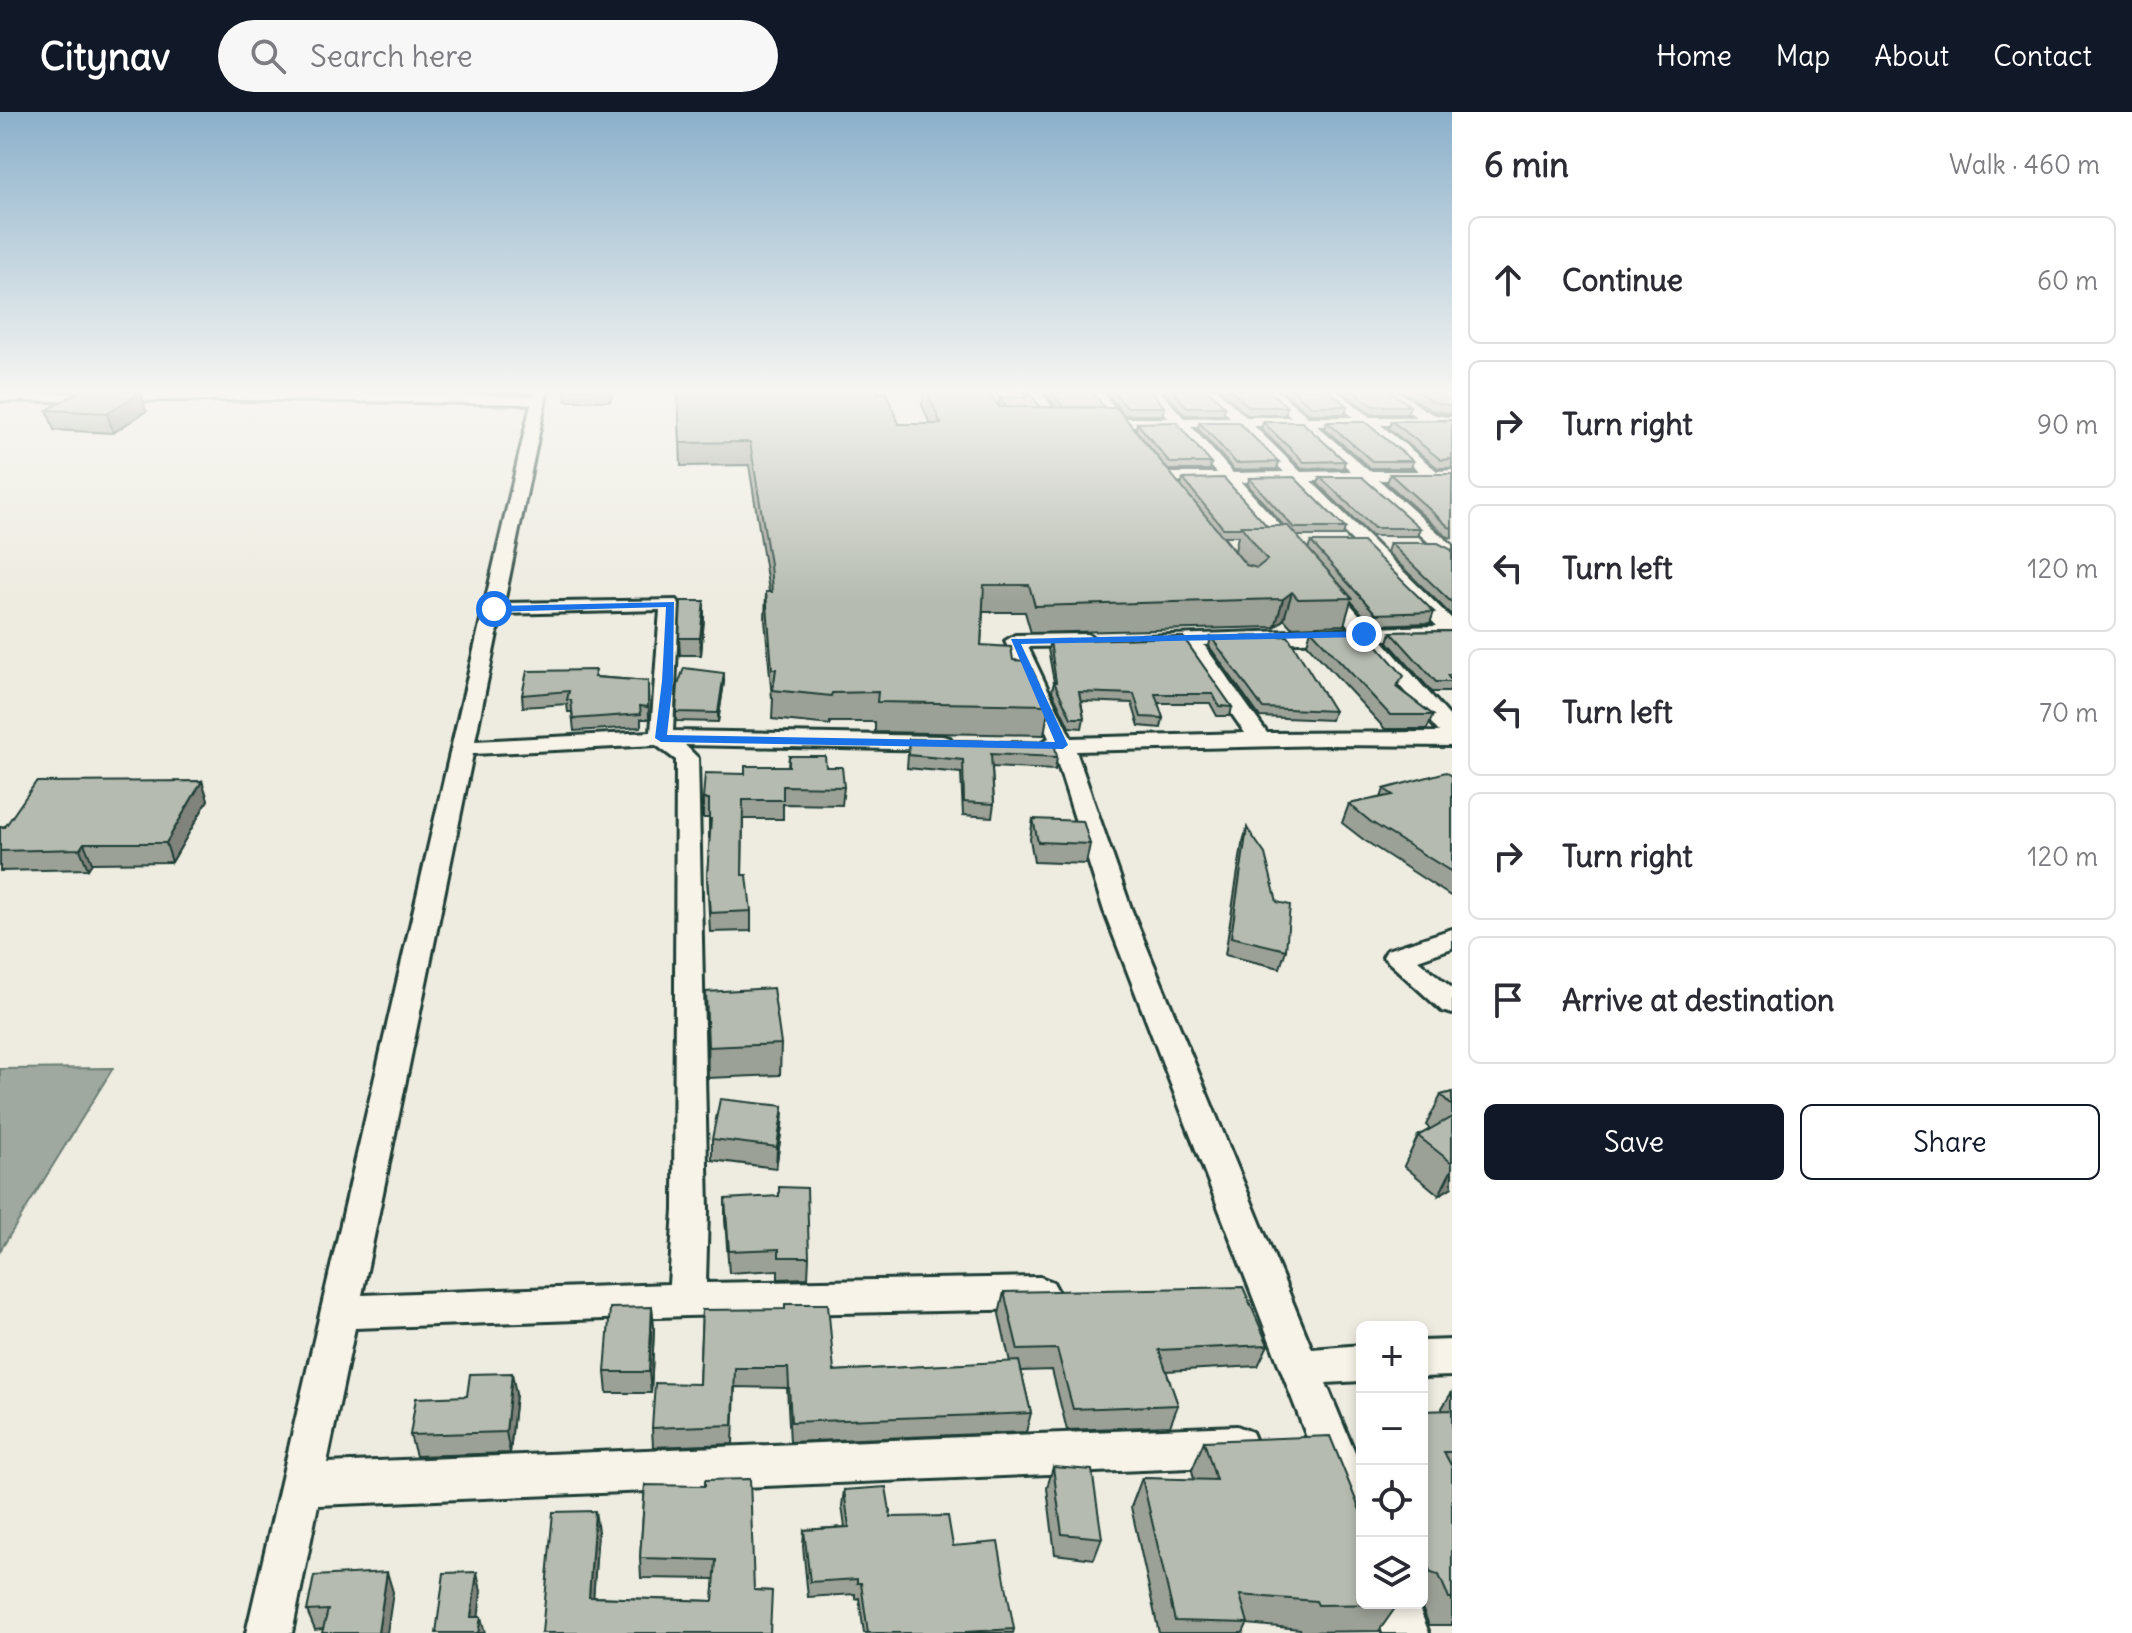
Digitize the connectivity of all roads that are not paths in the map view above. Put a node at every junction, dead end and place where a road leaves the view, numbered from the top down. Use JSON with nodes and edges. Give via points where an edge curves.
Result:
{"nodes":[{"id":1,"x":526,"y":460,"type":"edge"},
{"id":2,"x":1215,"y":460,"type":"edge"},
{"id":3,"x":1281,"y":460,"type":"edge"},
{"id":4,"x":1346,"y":460,"type":"edge"},
{"id":5,"x":1415,"y":460,"type":"edge"},
{"id":6,"x":1363,"y":475,"type":"junction"},
{"id":7,"x":1434,"y":475,"type":"junction"},
{"id":8,"x":1452,"y":475,"type":"edge"},
{"id":9,"x":1298,"y":476,"type":"junction"},
{"id":10,"x":1230,"y":477,"type":"junction"},
{"id":11,"x":1452,"y":489,"type":"edge"},
{"id":12,"x":1180,"y":500,"type":"edge"},
{"id":13,"x":1258,"y":544,"type":"edge"},
{"id":14,"x":1287,"y":544,"type":"junction"},
{"id":15,"x":1365,"y":544,"type":"junction"},
{"id":16,"x":1449,"y":547,"type":"edge"},
{"id":17,"x":494,"y":609,"type":"junction"},
{"id":18,"x":1452,"y":631,"type":"edge"},
{"id":19,"x":1364,"y":634,"type":"junction"},
{"id":20,"x":1190,"y":639,"type":"junction"},
{"id":21,"x":1452,"y":736,"type":"edge"},
{"id":22,"x":661,"y":738,"type":"junction"},
{"id":23,"x":1262,"y":741,"type":"junction"},
{"id":24,"x":970,"y":744,"type":"edge"},
{"id":25,"x":1047,"y":745,"type":"junction"},
{"id":26,"x":462,"y":748,"type":"junction"},
{"id":27,"x":1452,"y":938,"type":"edge"},
{"id":28,"x":1452,"y":1004,"type":"edge"},
{"id":29,"x":1079,"y":1293,"type":"edge"},
{"id":30,"x":687,"y":1300,"type":"junction"},
{"id":31,"x":339,"y":1312,"type":"junction"},
{"id":32,"x":1452,"y":1358,"type":"edge"},
{"id":33,"x":1428,"y":1359,"type":"edge"},
{"id":34,"x":1356,"y":1363,"type":"edge"},
{"id":35,"x":1300,"y":1367,"type":"junction"},
{"id":36,"x":1330,"y":1442,"type":"junction"},
{"id":37,"x":301,"y":1485,"type":"junction"},
{"id":38,"x":1356,"y":1508,"type":"edge"},
{"id":39,"x":1396,"y":1609,"type":"edge"},
{"id":40,"x":269,"y":1633,"type":"edge"},
{"id":41,"x":1406,"y":1633,"type":"edge"}],
"edges":[{"from":1,"to":17,"type":"street"},
{"from":2,"to":10,"type":"street"},
{"from":3,"to":9,"type":"street"},
{"from":4,"to":6,"type":"street"},
{"from":5,"to":7,"type":"street"},
{"from":6,"to":7,"type":"street"},
{"from":6,"to":9,"type":"street"},
{"from":6,"to":16,"type":"street"},
{"from":7,"to":8,"type":"street"},
{"from":7,"to":11,"type":"street"},
{"from":9,"to":10,"type":"street"},
{"from":9,"to":15,"type":"street"},
{"from":10,"to":12,"type":"street","via":[[1158,472]]},
{"from":10,"to":14,"type":"street"},
{"from":13,"to":14,"type":"street"},
{"from":14,"to":15,"type":"street"},
{"from":14,"to":19,"type":"street"},
{"from":15,"to":16,"type":"street"},
{"from":15,"to":18,"type":"street"},
{"from":17,"to":22,"type":"street","via":[[670,604]]},
{"from":17,"to":26,"type":"street"},
{"from":18,"to":19,"type":"street"},
{"from":19,"to":20,"type":"street"},
{"from":19,"to":21,"type":"street"},
{"from":20,"to":23,"type":"street"},
{"from":20,"to":25,"type":"street","via":[[1015,641]]},
{"from":21,"to":23,"type":"street"},
{"from":22,"to":24,"type":"street"},
{"from":22,"to":26,"type":"street"},
{"from":22,"to":30,"type":"street","via":[[687,758]]},
{"from":23,"to":25,"type":"street"},
{"from":25,"to":35,"type":"street","via":[[1118,911],[1252,1290]]},
{"from":26,"to":31,"type":"street"},
{"from":27,"to":28,"type":"street","via":[[1397,957]]},
{"from":29,"to":30,"type":"street"},
{"from":30,"to":31,"type":"street"},
{"from":31,"to":37,"type":"street"},
{"from":32,"to":33,"type":"street"},
{"from":34,"to":35,"type":"street"},
{"from":35,"to":36,"type":"street"},
{"from":36,"to":37,"type":"street"},
{"from":36,"to":38,"type":"street"},
{"from":37,"to":40,"type":"street"},
{"from":39,"to":41,"type":"street"}]}
